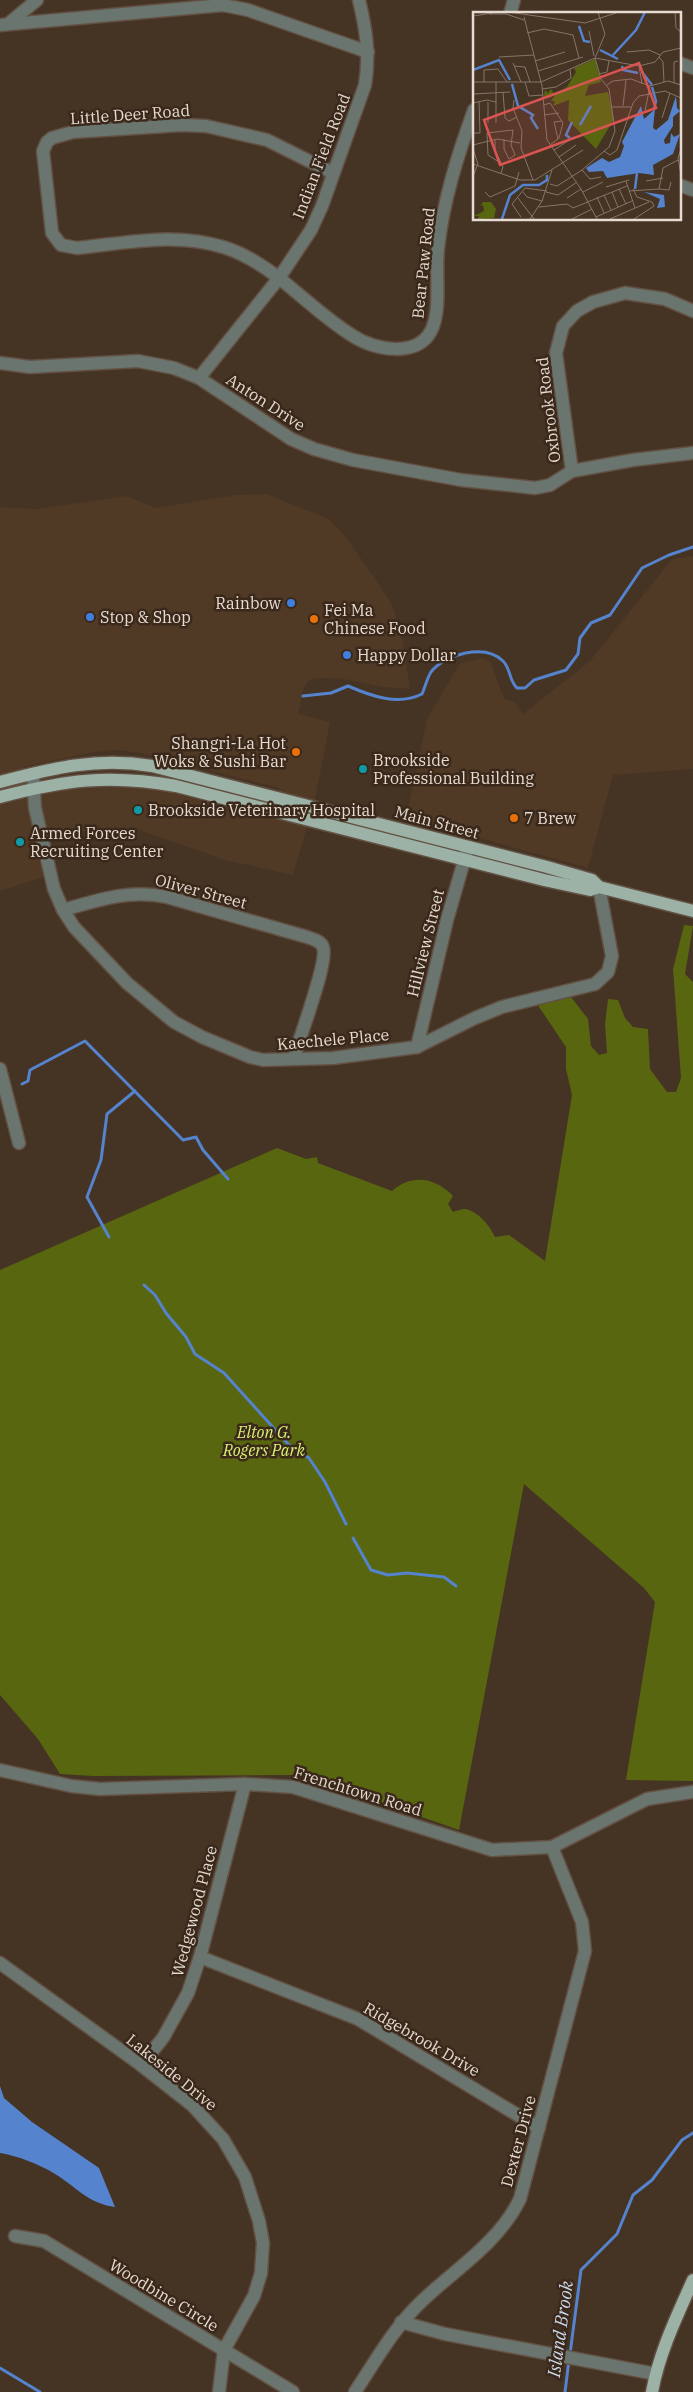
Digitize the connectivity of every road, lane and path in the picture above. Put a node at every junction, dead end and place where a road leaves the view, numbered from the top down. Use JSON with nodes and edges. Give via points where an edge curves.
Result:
{"nodes":[{"id":1,"x":37,"y":0,"type":"edge"},
{"id":2,"x":359,"y":0,"type":"edge"},
{"id":3,"x":4,"y":25,"type":"edge"},
{"id":4,"x":368,"y":52,"type":"junction"},
{"id":5,"x":680,"y":63,"type":"edge"},
{"id":6,"x":693,"y":68,"type":"edge"},
{"id":7,"x":473,"y":113,"type":"edge"},
{"id":8,"x":333,"y":173,"type":"junction"},
{"id":9,"x":680,"y":185,"type":"edge"},
{"id":10,"x":693,"y":190,"type":"edge"},
{"id":11,"x":279,"y":278,"type":"junction"},
{"id":12,"x":693,"y":311,"type":"edge"},
{"id":13,"x":0,"y":363,"type":"edge"},
{"id":14,"x":199,"y":378,"type":"junction"},
{"id":15,"x":693,"y":453,"type":"edge"},
{"id":16,"x":572,"y":471,"type":"junction"},
{"id":17,"x":152,"y":766,"type":"junction"},
{"id":18,"x":32,"y":774,"type":"junction"},
{"id":19,"x":0,"y":782,"type":"edge"},
{"id":20,"x":152,"y":782,"type":"junction"},
{"id":21,"x":33,"y":788,"type":"junction"},
{"id":22,"x":266,"y":795,"type":"junction"},
{"id":23,"x":0,"y":797,"type":"edge"},
{"id":24,"x":262,"y":808,"type":"junction"},
{"id":25,"x":357,"y":818,"type":"junction"},
{"id":26,"x":354,"y":831,"type":"junction"},
{"id":27,"x":468,"y":847,"type":"junction"},
{"id":28,"x":463,"y":860,"type":"junction"},
{"id":29,"x":599,"y":887,"type":"junction"},
{"id":30,"x":63,"y":910,"type":"junction"},
{"id":31,"x":693,"y":911,"type":"edge"},
{"id":32,"x":417,"y":1047,"type":"junction"},
{"id":33,"x":294,"y":1058,"type":"junction"},
{"id":34,"x":0,"y":1069,"type":"edge"},
{"id":35,"x":18,"y":1143,"type":"dead end"},
{"id":36,"x":0,"y":1770,"type":"edge"},
{"id":37,"x":245,"y":1784,"type":"junction"},
{"id":38,"x":693,"y":1792,"type":"edge"},
{"id":39,"x":552,"y":1846,"type":"junction"},
{"id":40,"x":200,"y":1957,"type":"junction"},
{"id":41,"x":0,"y":1963,"type":"edge"},
{"id":42,"x":141,"y":2065,"type":"junction"},
{"id":43,"x":539,"y":2128,"type":"junction"},
{"id":44,"x":15,"y":2236,"type":"dead end"},
{"id":45,"x":693,"y":2280,"type":"edge"},
{"id":46,"x":401,"y":2322,"type":"junction"},
{"id":47,"x":224,"y":2350,"type":"junction"},
{"id":48,"x":656,"y":2374,"type":"junction"},
{"id":49,"x":219,"y":2392,"type":"edge"},
{"id":50,"x":293,"y":2392,"type":"edge"},
{"id":51,"x":355,"y":2392,"type":"edge"},
{"id":52,"x":652,"y":2392,"type":"edge"}],
"edges":[{"from":1,"to":3,"type":"street"},
{"from":2,"to":4,"type":"street","name":"Indian Field Road"},
{"from":3,"to":4,"type":"street","via":[[223,4]]},
{"from":4,"to":8,"type":"street","name":"Indian Field Road","via":[[365,85]]},
{"from":5,"to":6,"type":"street"},
{"from":7,"to":11,"type":"street","name":"Bear Paw Road","via":[[454,168],[443,215],[435,321],[421,343],[399,349],[362,341]]},
{"from":8,"to":11,"type":"street","name":"Indian Field Road","via":[[314,225]]},
{"from":8,"to":11,"type":"street","name":"Little Deer Road","via":[[267,140],[206,126],[72,132],[47,142],[43,151],[52,233],[61,245],[77,248],[189,238],[235,251]]},
{"from":9,"to":10,"type":"street"},
{"from":11,"to":14,"type":"street","name":"Indian Field Road"},
{"from":12,"to":16,"type":"street","name":"Oxbrook Road","via":[[665,299],[624,293],[593,302],[569,318],[560,334],[556,353]]},
{"from":13,"to":14,"type":"street","name":"Anton Drive","via":[[30,368],[138,361],[174,368]]},
{"from":14,"to":16,"type":"street","name":"Anton Drive","via":[[291,439],[353,460],[462,480],[535,488],[550,485]]},
{"from":15,"to":16,"type":"street"},
{"from":17,"to":18,"type":"main road","name":"Main Street","via":[[103,761]]},
{"from":17,"to":20,"type":"main road"},
{"from":17,"to":22,"type":"main road","name":"Main Street"},
{"from":18,"to":19,"type":"main road","name":"Main Street"},
{"from":18,"to":21,"type":"street","name":"Kaechele Place"},
{"from":20,"to":21,"type":"main road","name":"Main Street","via":[[92,779]]},
{"from":20,"to":24,"type":"main road","name":"Main Street"},
{"from":21,"to":23,"type":"main road","name":"Main Street"},
{"from":21,"to":30,"type":"street","name":"Kaechele Place","via":[[45,854]]},
{"from":22,"to":24,"type":"main road"},
{"from":22,"to":25,"type":"main road","name":"Main Street"},
{"from":24,"to":26,"type":"main road","name":"Main Street"},
{"from":25,"to":26,"type":"main road"},
{"from":25,"to":27,"type":"main road","name":"Main Street"},
{"from":26,"to":28,"type":"main road","name":"Main Street"},
{"from":27,"to":28,"type":"street","name":"Hillview Street"},
{"from":27,"to":29,"type":"main road","name":"Main Street","via":[[592,880]]},
{"from":28,"to":29,"type":"main road","name":"Main Street","via":[[590,890]]},
{"from":28,"to":32,"type":"street","name":"Hillview Street"},
{"from":29,"to":31,"type":"main road","name":"Main Street"},
{"from":29,"to":32,"type":"street","name":"Kaechele Place","via":[[612,956],[603,979],[588,987],[502,1007]]},
{"from":30,"to":33,"type":"street","name":"Kaechele Place","via":[[74,927],[127,983],[174,1022],[250,1057],[276,1061]]},
{"from":30,"to":33,"type":"street","name":"Oliver Street","via":[[132,893],[156,894],[308,937],[323,945],[322,968]]},
{"from":32,"to":33,"type":"street","name":"Kaechele Place","via":[[333,1058]]},
{"from":34,"to":35,"type":"street"},
{"from":36,"to":37,"type":"street","name":"Frenchtown Road","via":[[100,1789]]},
{"from":37,"to":39,"type":"street","name":"Frenchtown Road","via":[[308,1790],[492,1850]]},
{"from":37,"to":40,"type":"street","name":"Wedgewood Place"},
{"from":38,"to":39,"type":"street","name":"Frenchtown Road","via":[[647,1799]]},
{"from":39,"to":43,"type":"street","name":"Dexter Drive","via":[[582,1922],[586,1951]]},
{"from":40,"to":42,"type":"street","name":"Wedgewood Place","via":[[188,1993],[172,2024]]},
{"from":40,"to":43,"type":"street","name":"Ridgebrook Drive","via":[[358,2019]]},
{"from":41,"to":42,"type":"street","name":"Lakeside Drive"},
{"from":42,"to":47,"type":"street","name":"Lakeside Drive","via":[[192,2104],[223,2139],[244,2177],[259,2221],[263,2243],[262,2273],[254,2296]]},
{"from":43,"to":46,"type":"street","name":"Dexter Drive","via":[[520,2199],[505,2226]]},
{"from":44,"to":47,"type":"street","name":"Woodbine Circle","via":[[44,2241]]},
{"from":45,"to":48,"type":"main road"},
{"from":46,"to":48,"type":"street","via":[[445,2334]]},
{"from":46,"to":51,"type":"street","name":"Dexter Drive"},
{"from":47,"to":49,"type":"street","name":"Lakeside Drive"},
{"from":47,"to":50,"type":"street","name":"Woodbine Circle"},
{"from":48,"to":52,"type":"main road"}]}
